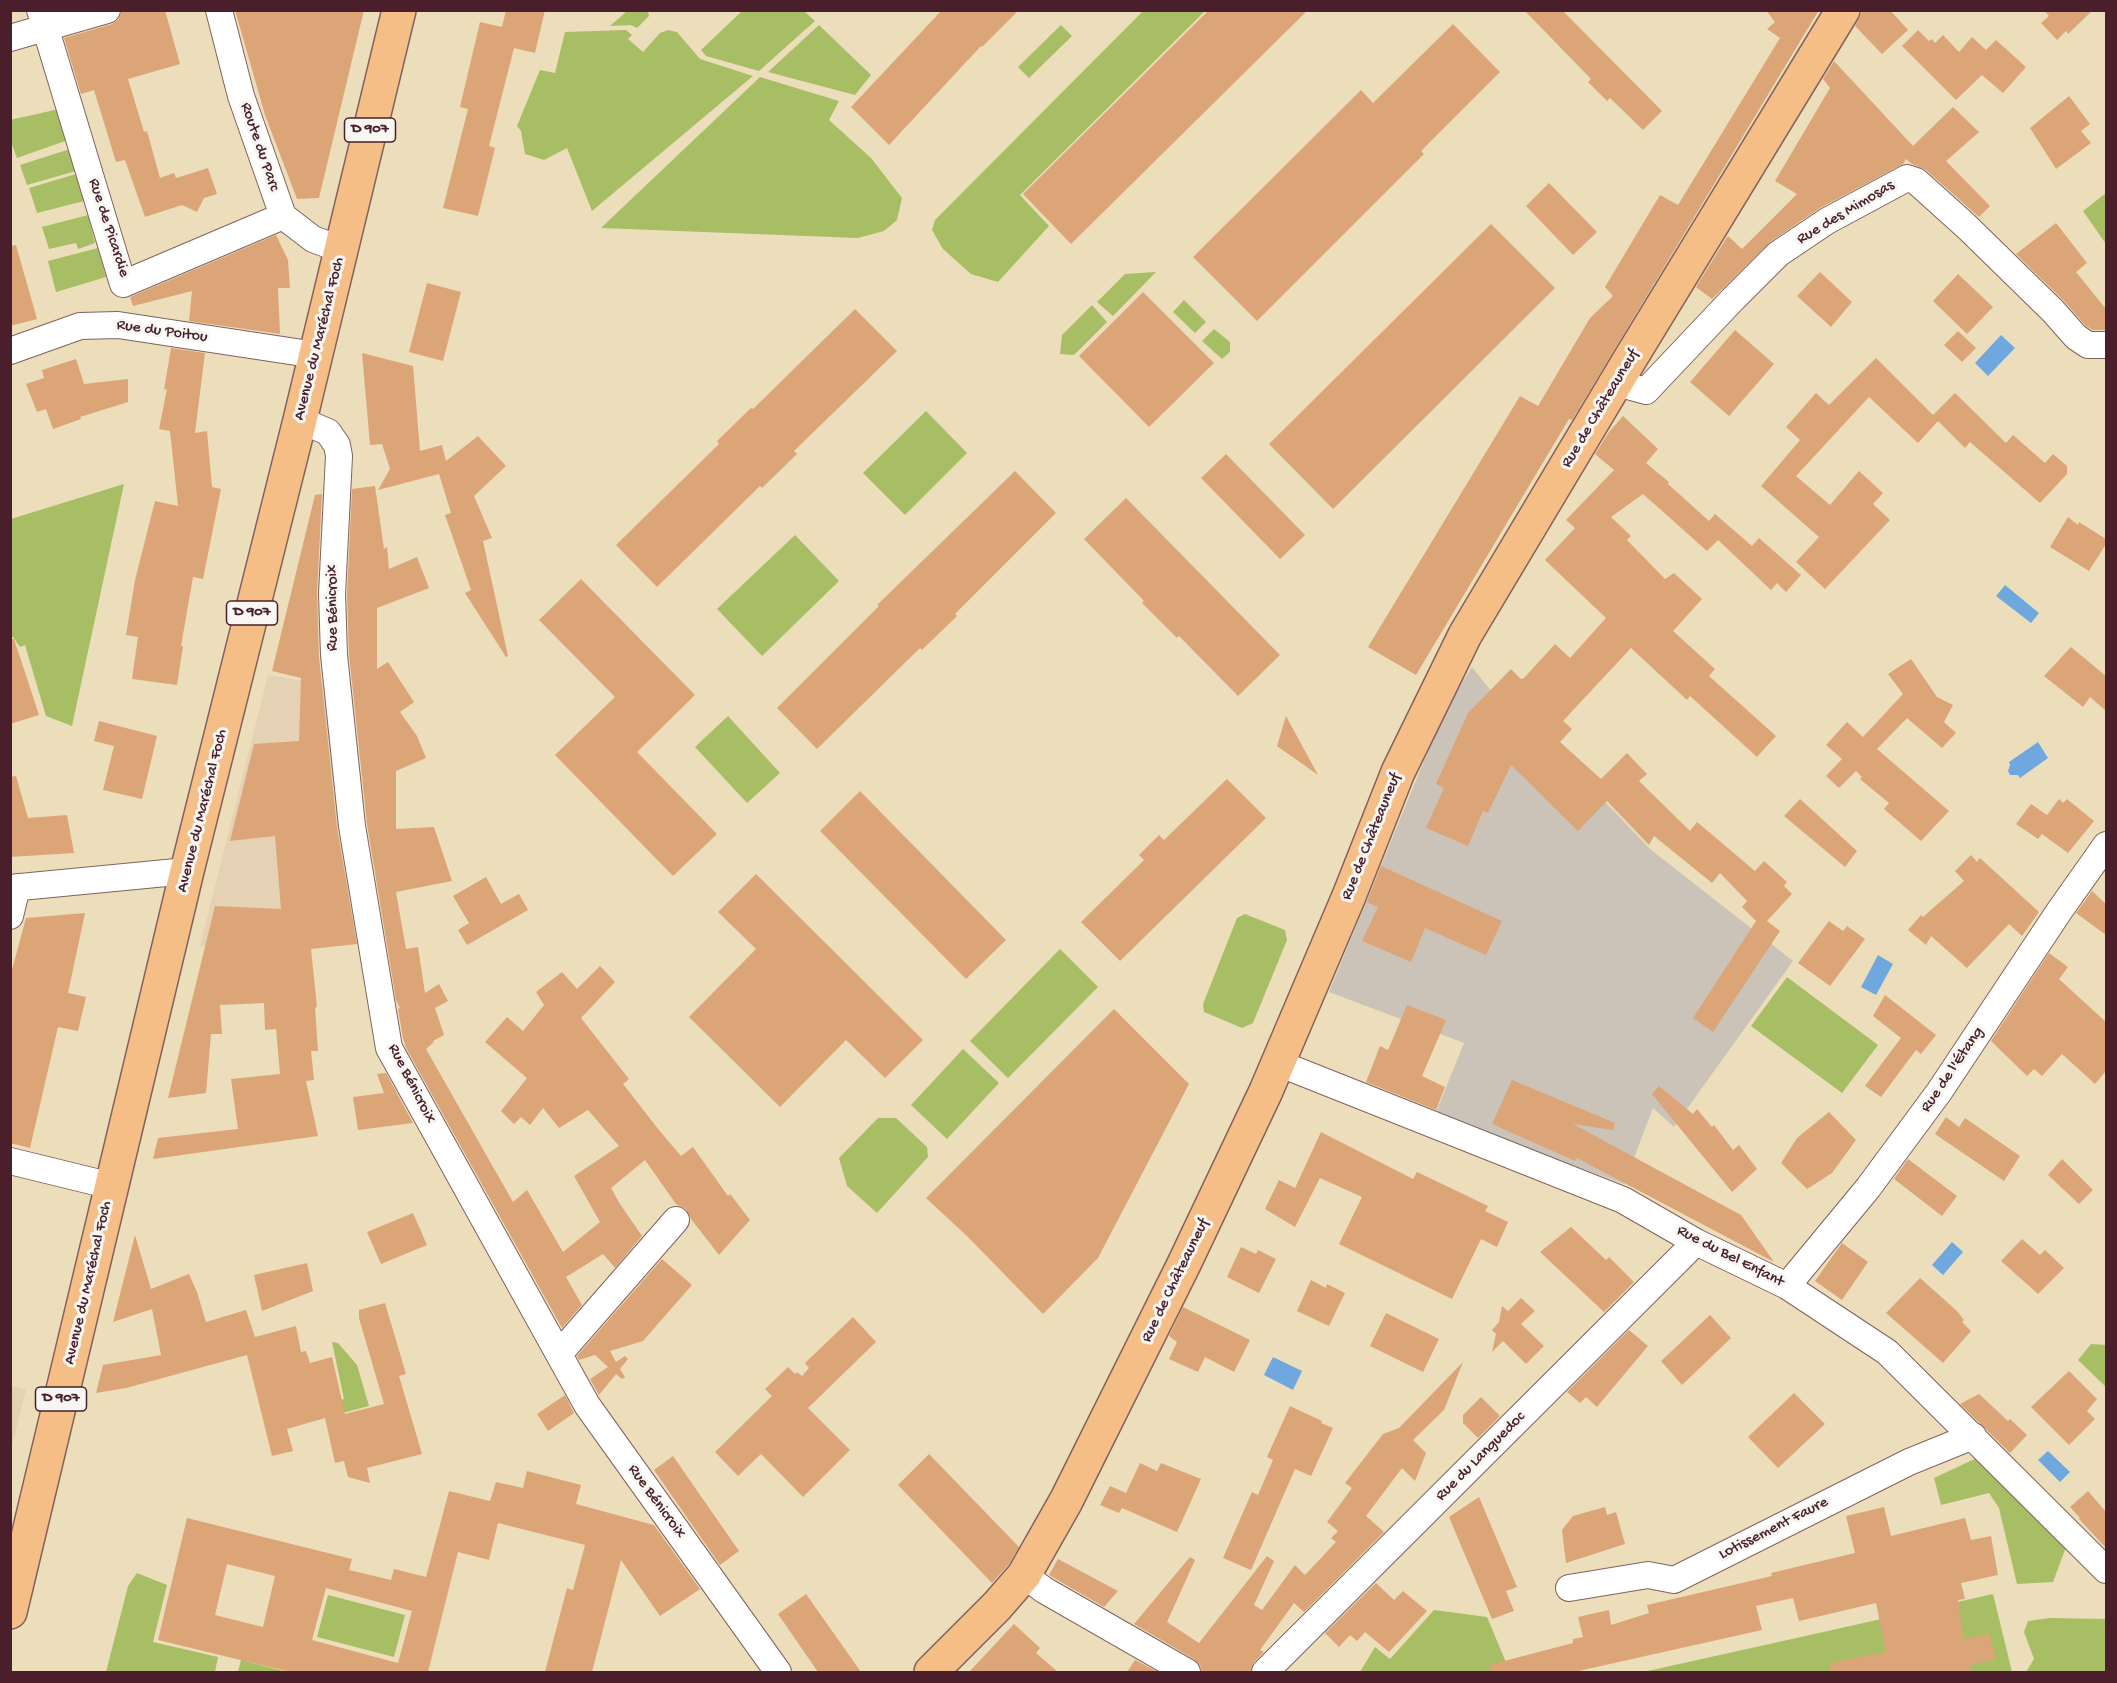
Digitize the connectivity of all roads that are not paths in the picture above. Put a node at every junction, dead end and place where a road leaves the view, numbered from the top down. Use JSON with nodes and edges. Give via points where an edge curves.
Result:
{"nodes":[{"id":1,"x":107,"y":10,"type":"edge"},
{"id":2,"x":219,"y":10,"type":"edge"},
{"id":3,"x":399,"y":10,"type":"edge"},
{"id":4,"x":1836,"y":14,"type":"edge"},
{"id":5,"x":43,"y":19,"type":"edge"},
{"id":6,"x":10,"y":38,"type":"edge"},
{"id":7,"x":283,"y":216,"type":"junction"},
{"id":8,"x":342,"y":250,"type":"junction"},
{"id":9,"x":2106,"y":345,"type":"edge"},
{"id":10,"x":10,"y":351,"type":"edge"},
{"id":11,"x":316,"y":355,"type":"junction"},
{"id":12,"x":1617,"y":383,"type":"junction"},
{"id":13,"x":300,"y":420,"type":"junction"},
{"id":14,"x":2106,"y":845,"type":"edge"},
{"id":15,"x":187,"y":871,"type":"junction"},
{"id":16,"x":14,"y":887,"type":"edge"},
{"id":17,"x":10,"y":916,"type":"edge"},
{"id":18,"x":1278,"y":1063,"type":"junction"},
{"id":19,"x":10,"y":1161,"type":"edge"},
{"id":20,"x":112,"y":1186,"type":"junction"},
{"id":21,"x":676,"y":1220,"type":"dead end"},
{"id":22,"x":1696,"y":1242,"type":"junction"},
{"id":23,"x":1787,"y":1286,"type":"junction"},
{"id":24,"x":559,"y":1354,"type":"junction"},
{"id":25,"x":1972,"y":1436,"type":"junction"},
{"id":26,"x":2106,"y":1570,"type":"edge"},
{"id":27,"x":1024,"y":1575,"type":"junction"},
{"id":28,"x":1569,"y":1588,"type":"dead end"},
{"id":29,"x":12,"y":1595,"type":"edge"},
{"id":30,"x":778,"y":1672,"type":"edge"},
{"id":31,"x":930,"y":1672,"type":"edge"},
{"id":32,"x":1187,"y":1672,"type":"edge"},
{"id":33,"x":1265,"y":1672,"type":"edge"}],
"edges":[{"from":1,"to":5,"type":"street"},
{"from":2,"to":7,"type":"street","name":"Route du Parc","via":[[241,96]]},
{"from":3,"to":8,"type":"main road","name":"Avenue du Maréchal Foch","number":"D 907"},
{"from":4,"to":12,"type":"main road","name":"Rue de Châteauneuf"},
{"from":5,"to":6,"type":"street"},
{"from":5,"to":7,"type":"street","name":"Rue de Picardie","via":[[123,284]]},
{"from":7,"to":8,"type":"street","via":[[313,239]]},
{"from":8,"to":11,"type":"main road","name":"Avenue du Maréchal Foch","number":"D 907"},
{"from":9,"to":12,"type":"street","name":"Rue des Mimosas","via":[[2088,345],[2076,337],[1966,226],[1916,181],[1907,178],[1827,221],[1778,254],[1646,391]]},
{"from":10,"to":11,"type":"street","name":"Rue du Poitou","via":[[80,326],[118,325]]},
{"from":11,"to":13,"type":"main road","name":"Avenue du Maréchal Foch","number":"D 907"},
{"from":12,"to":18,"type":"main road","name":"Rue de Châteauneuf","via":[[1465,635],[1427,708]]},
{"from":13,"to":15,"type":"main road","name":"Avenue du Maréchal Foch","number":"D 907"},
{"from":13,"to":24,"type":"street","name":"Rue Bénicroix","via":[[328,432],[339,456],[333,655],[352,826],[389,1048]]},
{"from":14,"to":23,"type":"street","name":"Rue de l'Étang","via":[[1939,1092],[1868,1188]]},
{"from":15,"to":16,"type":"street"},
{"from":15,"to":20,"type":"main road","name":"Avenue du Maréchal Foch","number":"D 907"},
{"from":16,"to":17,"type":"street"},
{"from":18,"to":22,"type":"street","name":"Rue du Bel Enfant","via":[[1623,1200]]},
{"from":18,"to":27,"type":"main road","name":"Rue de Châteauneuf","via":[[1173,1287],[1066,1501]]},
{"from":19,"to":20,"type":"street"},
{"from":20,"to":29,"type":"main road","name":"Avenue du Maréchal Foch","number":"D 907"},
{"from":21,"to":24,"type":"street"},
{"from":22,"to":23,"type":"street","name":"Rue du Bel Enfant"},
{"from":22,"to":33,"type":"street","name":"Rue du Languedoc"},
{"from":23,"to":25,"type":"street","name":"Rue du Bel Enfant","via":[[1887,1352]]},
{"from":24,"to":30,"type":"street","name":"Rue Bénicroix","via":[[587,1405]]},
{"from":25,"to":26,"type":"street","name":"Rue du Bel Enfant"},
{"from":25,"to":28,"type":"street","name":"Lotissement Faure","via":[[1909,1462],[1674,1580],[1648,1575]]},
{"from":27,"to":31,"type":"main road","name":"Rue de Châteauneuf"},
{"from":27,"to":32,"type":"street"}]}
